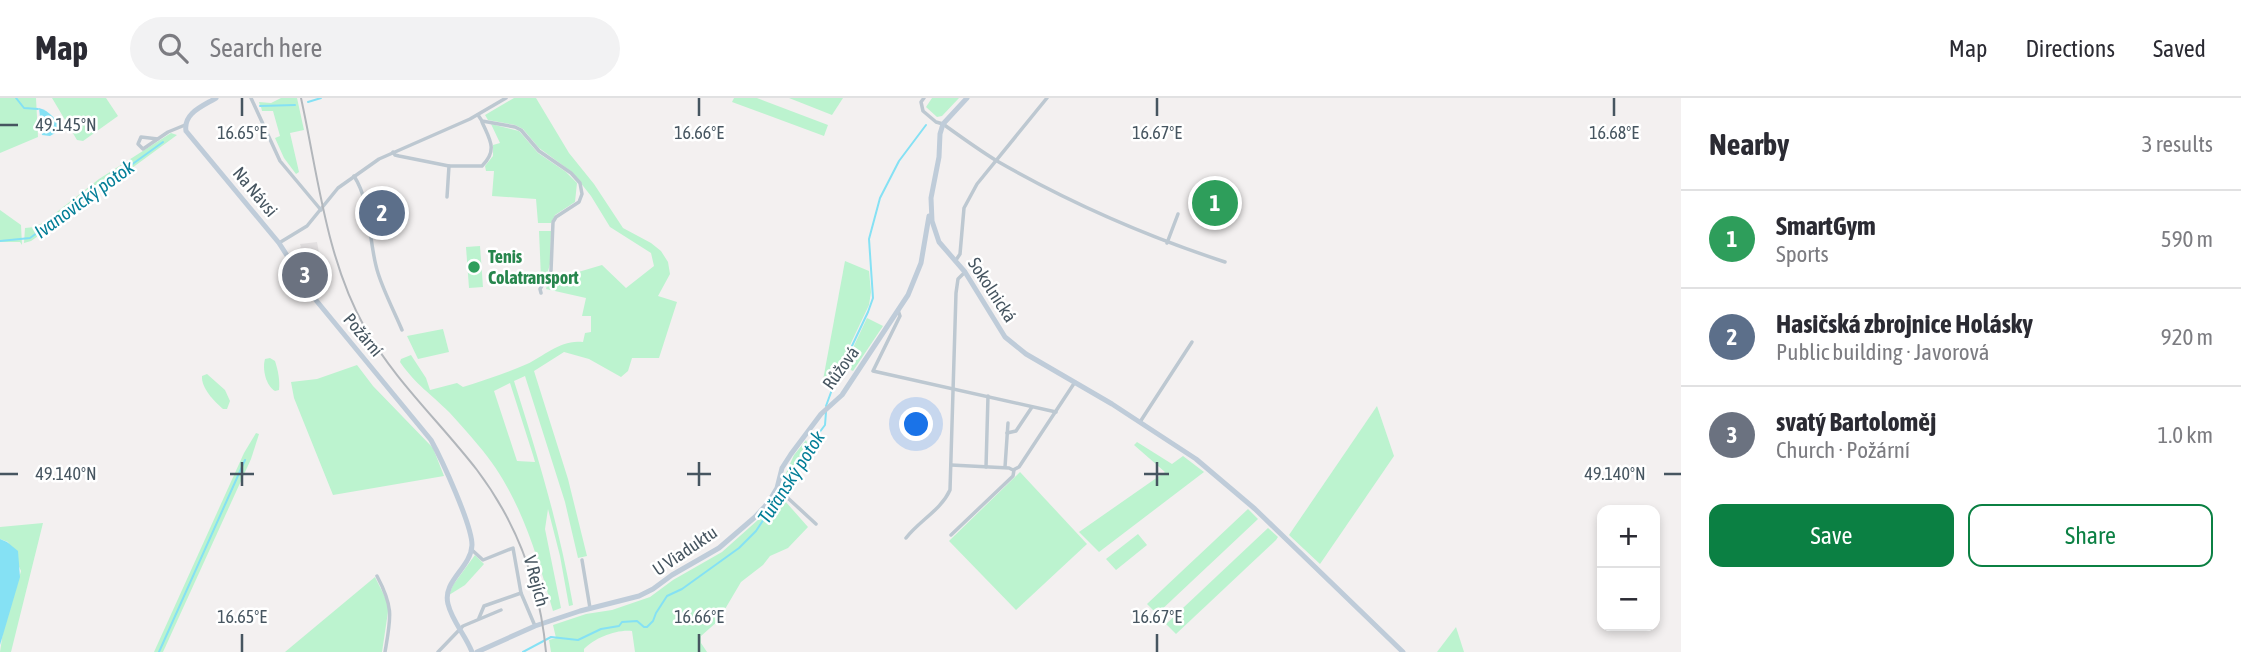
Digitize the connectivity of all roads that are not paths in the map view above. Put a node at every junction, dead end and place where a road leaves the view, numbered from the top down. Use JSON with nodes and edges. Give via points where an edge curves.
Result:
{"nodes":[{"id":1,"x":216,"y":98,"type":"edge"},
{"id":2,"x":251,"y":98,"type":"edge"},
{"id":3,"x":506,"y":98,"type":"edge"},
{"id":4,"x":924,"y":98,"type":"edge"},
{"id":5,"x":967,"y":98,"type":"edge"},
{"id":6,"x":1047,"y":98,"type":"edge"},
{"id":7,"x":478,"y":115,"type":"junction"},
{"id":8,"x":482,"y":121,"type":"junction"},
{"id":9,"x":943,"y":124,"type":"junction"},
{"id":10,"x":185,"y":125,"type":"junction"},
{"id":11,"x":158,"y":139,"type":"junction"},
{"id":12,"x":393,"y":152,"type":"junction"},
{"id":13,"x":996,"y":161,"type":"junction"},
{"id":14,"x":449,"y":166,"type":"junction"},
{"id":15,"x":354,"y":176,"type":"junction"},
{"id":16,"x":447,"y":197,"type":"dead end"},
{"id":17,"x":321,"y":210,"type":"junction"},
{"id":18,"x":931,"y":210,"type":"junction"},
{"id":19,"x":1178,"y":214,"type":"dead end"},
{"id":20,"x":937,"y":236,"type":"junction"},
{"id":21,"x":279,"y":243,"type":"junction"},
{"id":22,"x":1167,"y":243,"type":"junction"},
{"id":23,"x":926,"y":245,"type":"junction"},
{"id":24,"x":956,"y":260,"type":"junction"},
{"id":25,"x":1225,"y":262,"type":"dead end"},
{"id":26,"x":965,"y":272,"type":"junction"},
{"id":27,"x":541,"y":293,"type":"dead end"},
{"id":28,"x":898,"y":310,"type":"junction"},
{"id":29,"x":402,"y":330,"type":"dead end"},
{"id":30,"x":1192,"y":342,"type":"dead end"},
{"id":31,"x":1075,"y":382,"type":"junction"},
{"id":32,"x":954,"y":389,"type":"junction"},
{"id":33,"x":988,"y":396,"type":"junction"},
{"id":34,"x":1032,"y":407,"type":"junction"},
{"id":35,"x":1056,"y":412,"type":"junction"},
{"id":36,"x":1140,"y":422,"type":"junction"},
{"id":37,"x":1008,"y":423,"type":"dead end"},
{"id":38,"x":1007,"y":433,"type":"junction"},
{"id":39,"x":802,"y":439,"type":"joint"},
{"id":40,"x":951,"y":465,"type":"junction"},
{"id":41,"x":986,"y":467,"type":"junction"},
{"id":42,"x":1005,"y":467,"type":"junction"},
{"id":43,"x":1013,"y":470,"type":"junction"},
{"id":44,"x":777,"y":488,"type":"junction"},
{"id":45,"x":816,"y":524,"type":"dead end"},
{"id":46,"x":951,"y":536,"type":"dead end"},
{"id":47,"x":906,"y":538,"type":"dead end"},
{"id":48,"x":472,"y":550,"type":"junction"},
{"id":49,"x":582,"y":560,"type":"dead end"},
{"id":50,"x":377,"y":576,"type":"dead end"},
{"id":51,"x":521,"y":593,"type":"junction"},
{"id":52,"x":590,"y":608,"type":"junction"},
{"id":53,"x":502,"y":610,"type":"dead end"},
{"id":54,"x":479,"y":618,"type":"junction"},
{"id":55,"x":535,"y":626,"type":"junction"},
{"id":56,"x":460,"y":629,"type":"junction"},
{"id":57,"x":385,"y":652,"type":"edge"},
{"id":58,"x":438,"y":652,"type":"edge"},
{"id":59,"x":474,"y":652,"type":"edge"},
{"id":60,"x":1403,"y":652,"type":"edge"}],
"edges":[{"from":1,"to":10,"type":"street","via":[[189,116]]},
{"from":2,"to":17,"type":"street","via":[[280,161]]},
{"from":3,"to":7,"type":"street"},
{"from":4,"to":9,"type":"street","via":[[923,111]]},
{"from":5,"to":9,"type":"street"},
{"from":6,"to":13,"type":"street"},
{"from":7,"to":8,"type":"street"},
{"from":7,"to":12,"type":"street"},
{"from":8,"to":14,"type":"street","via":[[492,149],[489,158],[482,166]]},
{"from":8,"to":27,"type":"street","via":[[521,130],[539,151],[580,183],[579,202],[553,222],[551,271]]},
{"from":9,"to":13,"type":"street"},
{"from":9,"to":18,"type":"street","name":"Sokolnická"},
{"from":10,"to":11,"type":"street"},
{"from":10,"to":21,"type":"street","name":"Na Návsi"},
{"from":11,"to":11,"type":"street","via":[[141,137],[138,144],[144,149]]},
{"from":12,"to":14,"type":"street"},
{"from":12,"to":15,"type":"street"},
{"from":13,"to":22,"type":"street"},
{"from":13,"to":24,"type":"street","via":[[976,184],[964,208]]},
{"from":14,"to":16,"type":"street"},
{"from":15,"to":17,"type":"street"},
{"from":15,"to":29,"type":"street","via":[[360,185],[378,272]]},
{"from":17,"to":21,"type":"street","via":[[307,226]]},
{"from":18,"to":20,"type":"street","name":"Sokolnická"},
{"from":18,"to":23,"type":"street","name":"Růžová"},
{"from":19,"to":22,"type":"street"},
{"from":20,"to":23,"type":"street"},
{"from":20,"to":24,"type":"street","name":"Sokolnická"},
{"from":21,"to":48,"type":"street","name":"Požární","via":[[312,295],[431,440],[470,533]]},
{"from":22,"to":25,"type":"street"},
{"from":23,"to":28,"type":"street","name":"Růžová","via":[[917,277]]},
{"from":24,"to":26,"type":"street","name":"Sokolnická"},
{"from":26,"to":31,"type":"street","name":"Sokolnická","via":[[1009,341]]},
{"from":26,"to":32,"type":"street","via":[[958,279],[956,293]]},
{"from":28,"to":32,"type":"street","name":"Růžová","via":[[900,316],[873,372]]},
{"from":28,"to":39,"type":"street","name":"Růžová","via":[[842,395]]},
{"from":30,"to":36,"type":"street"},
{"from":31,"to":35,"type":"street"},
{"from":31,"to":36,"type":"street","name":"Sokolnická"},
{"from":32,"to":33,"type":"street"},
{"from":32,"to":40,"type":"street"},
{"from":33,"to":34,"type":"street"},
{"from":33,"to":41,"type":"street"},
{"from":34,"to":35,"type":"street"},
{"from":34,"to":38,"type":"street","via":[[1016,431]]},
{"from":35,"to":43,"type":"street"},
{"from":36,"to":60,"type":"street","name":"Sokolnická","via":[[1196,459],[1255,509]]},
{"from":37,"to":38,"type":"street"},
{"from":38,"to":42,"type":"street"},
{"from":39,"to":44,"type":"street","name":"U Viaduktu","via":[[782,468]]},
{"from":40,"to":41,"type":"street"},
{"from":40,"to":47,"type":"street","via":[[948,495]]},
{"from":41,"to":42,"type":"street"},
{"from":42,"to":43,"type":"street"},
{"from":43,"to":46,"type":"street","via":[[1013,476]]},
{"from":44,"to":45,"type":"street"},
{"from":44,"to":52,"type":"street","name":"U Viaduktu","via":[[755,517],[719,548],[646,592]]},
{"from":48,"to":51,"type":"street","name":"V Rejích","via":[[483,560],[513,548]]},
{"from":48,"to":56,"type":"street","via":[[448,593]]},
{"from":49,"to":52,"type":"street"},
{"from":50,"to":57,"type":"street","via":[[390,606]]},
{"from":51,"to":54,"type":"street","via":[[484,606]]},
{"from":51,"to":55,"type":"street","name":"V Rejích"},
{"from":52,"to":55,"type":"street","name":"U Viaduktu"},
{"from":53,"to":54,"type":"street"},
{"from":54,"to":56,"type":"street"},
{"from":55,"to":59,"type":"street","name":"U Viaduktu"},
{"from":56,"to":58,"type":"street"},
{"from":56,"to":59,"type":"street"}]}
